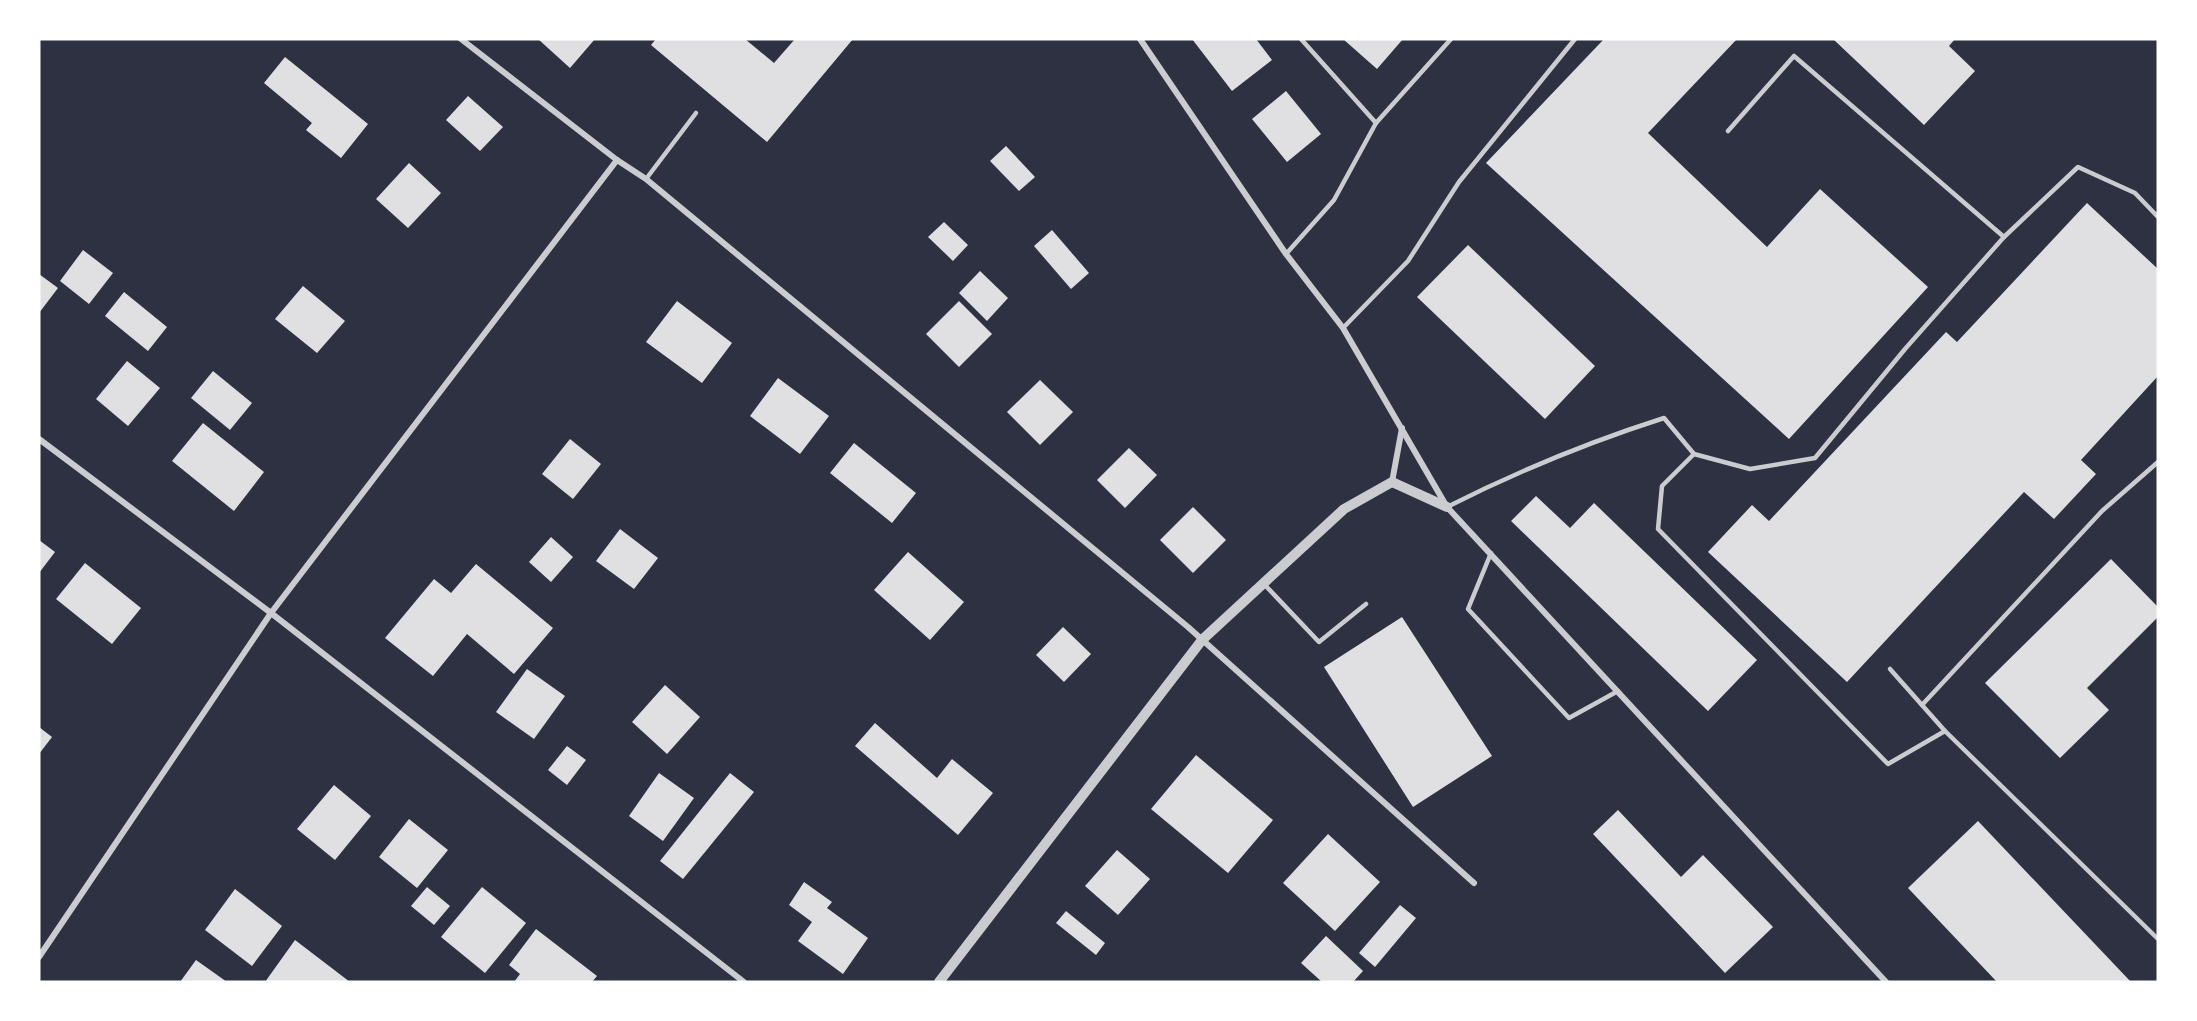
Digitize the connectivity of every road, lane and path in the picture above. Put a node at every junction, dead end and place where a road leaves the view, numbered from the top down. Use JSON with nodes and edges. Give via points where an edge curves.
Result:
{"nodes":[{"id":1,"x":461,"y":39,"type":"edge"},
{"id":2,"x":1140,"y":39,"type":"edge"},
{"id":3,"x":1301,"y":39,"type":"edge"},
{"id":4,"x":1451,"y":39,"type":"edge"},
{"id":5,"x":1575,"y":39,"type":"edge"},
{"id":6,"x":696,"y":113,"type":"dead end"},
{"id":7,"x":1376,"y":123,"type":"junction"},
{"id":8,"x":1728,"y":131,"type":"dead end"},
{"id":9,"x":617,"y":160,"type":"junction"},
{"id":10,"x":646,"y":179,"type":"junction"},
{"id":11,"x":2158,"y":217,"type":"edge"},
{"id":12,"x":2004,"y":237,"type":"junction"},
{"id":13,"x":1286,"y":254,"type":"junction"},
{"id":14,"x":1342,"y":328,"type":"junction"},
{"id":15,"x":1402,"y":428,"type":"junction"},
{"id":16,"x":39,"y":439,"type":"edge"},
{"id":17,"x":1694,"y":454,"type":"junction"},
{"id":18,"x":2158,"y":462,"type":"edge"},
{"id":19,"x":1392,"y":482,"type":"junction"},
{"id":20,"x":1448,"y":507,"type":"junction"},
{"id":21,"x":1491,"y":554,"type":"junction"},
{"id":22,"x":1263,"y":583,"type":"junction"},
{"id":23,"x":1366,"y":604,"type":"dead end"},
{"id":24,"x":271,"y":613,"type":"junction"},
{"id":25,"x":1202,"y":640,"type":"junction"},
{"id":26,"x":1890,"y":669,"type":"dead end"},
{"id":27,"x":1618,"y":691,"type":"junction"},
{"id":28,"x":1922,"y":705,"type":"junction"},
{"id":29,"x":1944,"y":731,"type":"junction"},
{"id":30,"x":1474,"y":883,"type":"dead end"},
{"id":31,"x":2158,"y":939,"type":"edge"},
{"id":32,"x":39,"y":957,"type":"edge"},
{"id":33,"x":744,"y":982,"type":"edge"},
{"id":34,"x":939,"y":982,"type":"edge"},
{"id":35,"x":1886,"y":982,"type":"edge"}],
"edges":[{"from":1,"to":9,"type":"street"},
{"from":2,"to":13,"type":"street"},
{"from":3,"to":7,"type":"lane"},
{"from":4,"to":7,"type":"lane"},
{"from":5,"to":14,"type":"lane","via":[[1459,182],[1408,261]]},
{"from":6,"to":10,"type":"lane"},
{"from":7,"to":13,"type":"lane","via":[[1334,200]]},
{"from":8,"to":12,"type":"lane","via":[[1794,56]]},
{"from":9,"to":10,"type":"street"},
{"from":9,"to":24,"type":"street"},
{"from":10,"to":25,"type":"street"},
{"from":11,"to":12,"type":"lane","via":[[2135,193],[2078,167]]},
{"from":12,"to":17,"type":"lane","via":[[1815,458],[1750,470]]},
{"from":13,"to":14,"type":"street"},
{"from":14,"to":15,"type":"street"},
{"from":15,"to":19,"type":"street"},
{"from":15,"to":20,"type":"street"},
{"from":16,"to":24,"type":"street"},
{"from":17,"to":20,"type":"lane","via":[[1664,418],[1504,478]]},
{"from":17,"to":29,"type":"lane","via":[[1662,486],[1658,530],[1888,764]]},
{"from":18,"to":28,"type":"lane","via":[[2102,511]]},
{"from":19,"to":20,"type":"street"},
{"from":19,"to":22,"type":"street","via":[[1344,509]]},
{"from":20,"to":21,"type":"street"},
{"from":21,"to":27,"type":"street"},
{"from":21,"to":27,"type":"lane","via":[[1468,609],[1569,718]]},
{"from":22,"to":23,"type":"lane","via":[[1319,642]]},
{"from":22,"to":25,"type":"street"},
{"from":24,"to":32,"type":"street"},
{"from":24,"to":33,"type":"street"},
{"from":25,"to":30,"type":"street"},
{"from":25,"to":34,"type":"street"},
{"from":26,"to":28,"type":"lane"},
{"from":27,"to":35,"type":"street"},
{"from":28,"to":29,"type":"lane"},
{"from":29,"to":31,"type":"lane"}]}
